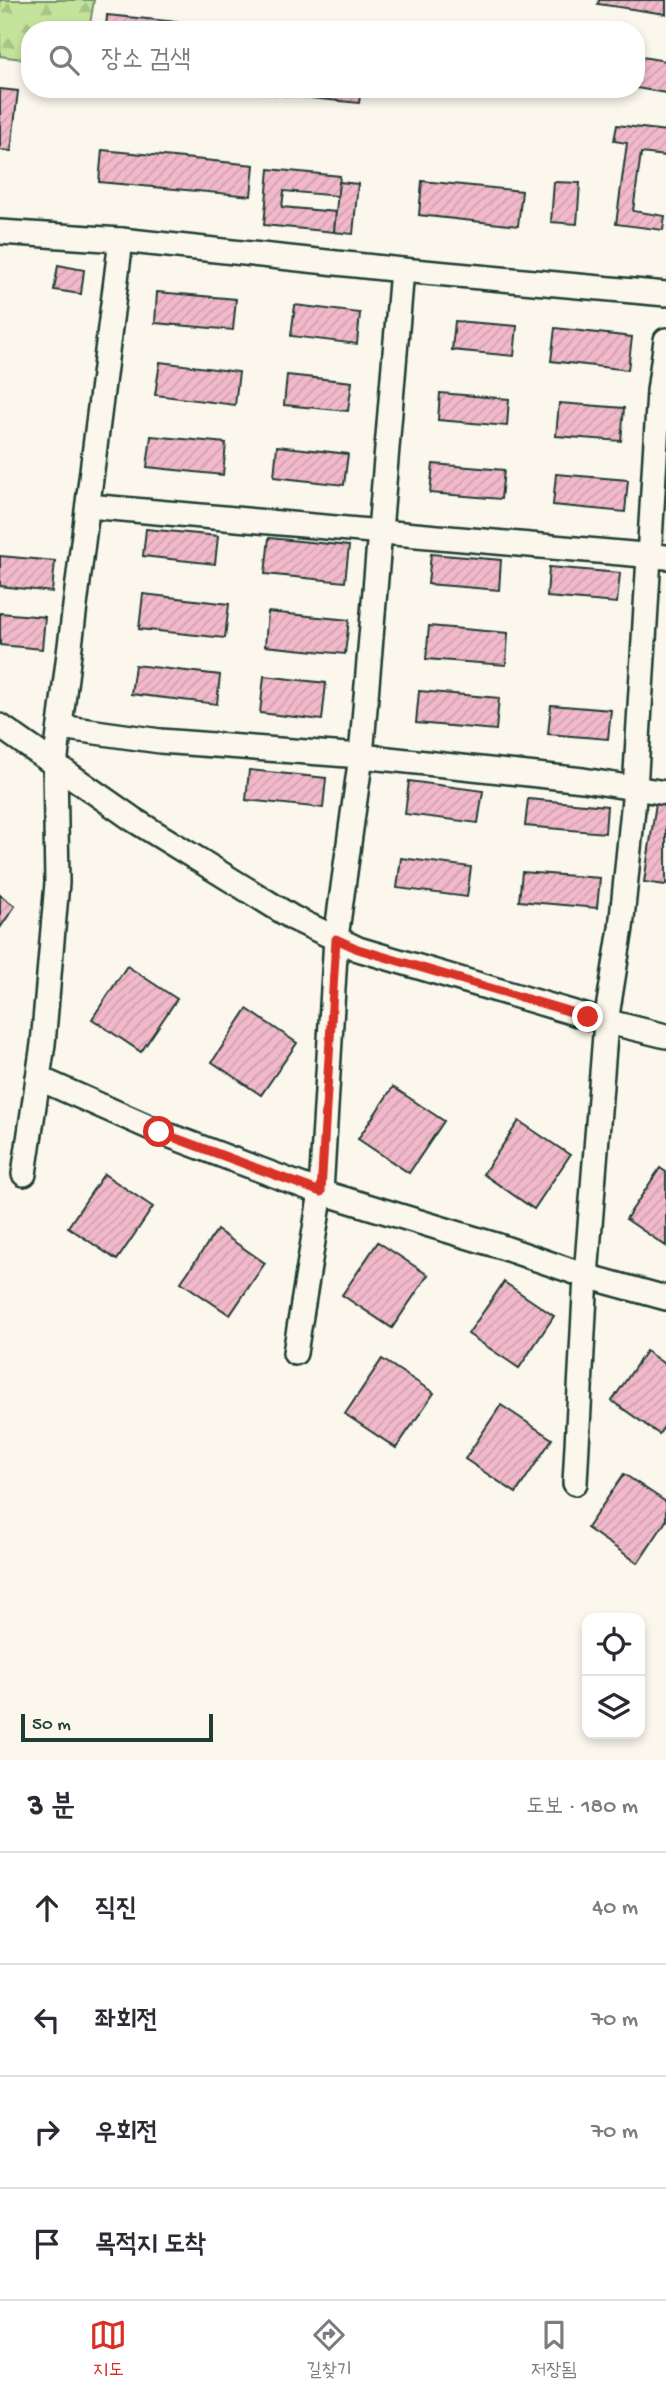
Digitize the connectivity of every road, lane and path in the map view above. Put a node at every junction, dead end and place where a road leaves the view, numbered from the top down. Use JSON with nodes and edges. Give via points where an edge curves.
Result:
{"nodes":[{"id":1,"x":0,"y":232,"type":"edge"},
{"id":2,"x":121,"y":240,"type":"junction"},
{"id":3,"x":402,"y":270,"type":"junction"},
{"id":4,"x":666,"y":294,"type":"edge"},
{"id":5,"x":666,"y":340,"type":"edge"},
{"id":6,"x":88,"y":506,"type":"junction"},
{"id":7,"x":380,"y":530,"type":"junction"},
{"id":8,"x":658,"y":556,"type":"edge"},
{"id":9,"x":0,"y":726,"type":"edge"},
{"id":10,"x":60,"y":727,"type":"junction"},
{"id":11,"x":361,"y":756,"type":"junction"},
{"id":12,"x":55,"y":765,"type":"junction"},
{"id":13,"x":635,"y":789,"type":"junction"},
{"id":14,"x":666,"y":793,"type":"edge"},
{"id":15,"x":336,"y":939,"type":"junction"},
{"id":16,"x":606,"y":1022,"type":"junction"},
{"id":17,"x":666,"y":1036,"type":"edge"},
{"id":18,"x":38,"y":1078,"type":"junction"},
{"id":19,"x":24,"y":1174,"type":"dead end"},
{"id":20,"x":321,"y":1192,"type":"junction"},
{"id":21,"x":586,"y":1276,"type":"junction"},
{"id":22,"x":666,"y":1298,"type":"edge"},
{"id":23,"x":295,"y":1353,"type":"dead end"},
{"id":24,"x":575,"y":1483,"type":"dead end"}],
"edges":[{"from":1,"to":2,"type":"street"},
{"from":2,"to":3,"type":"street"},
{"from":2,"to":6,"type":"street"},
{"from":3,"to":4,"type":"street"},
{"from":3,"to":7,"type":"street"},
{"from":5,"to":8,"type":"street","via":[[659,391]]},
{"from":6,"to":7,"type":"street"},
{"from":6,"to":10,"type":"street"},
{"from":7,"to":8,"type":"street"},
{"from":7,"to":11,"type":"street"},
{"from":8,"to":13,"type":"street"},
{"from":9,"to":12,"type":"street"},
{"from":10,"to":11,"type":"street","via":[[160,741]]},
{"from":10,"to":12,"type":"street"},
{"from":11,"to":13,"type":"street"},
{"from":11,"to":15,"type":"street"},
{"from":12,"to":15,"type":"street","via":[[146,827],[293,918]]},
{"from":12,"to":18,"type":"street","via":[[57,883]]},
{"from":13,"to":14,"type":"street"},
{"from":13,"to":16,"type":"street"},
{"from":15,"to":16,"type":"street"},
{"from":15,"to":20,"type":"street"},
{"from":16,"to":17,"type":"street"},
{"from":16,"to":21,"type":"street"},
{"from":18,"to":19,"type":"street"},
{"from":18,"to":20,"type":"street","via":[[159,1132]]},
{"from":20,"to":21,"type":"street"},
{"from":20,"to":23,"type":"street"},
{"from":21,"to":22,"type":"street"},
{"from":21,"to":24,"type":"street"}]}
